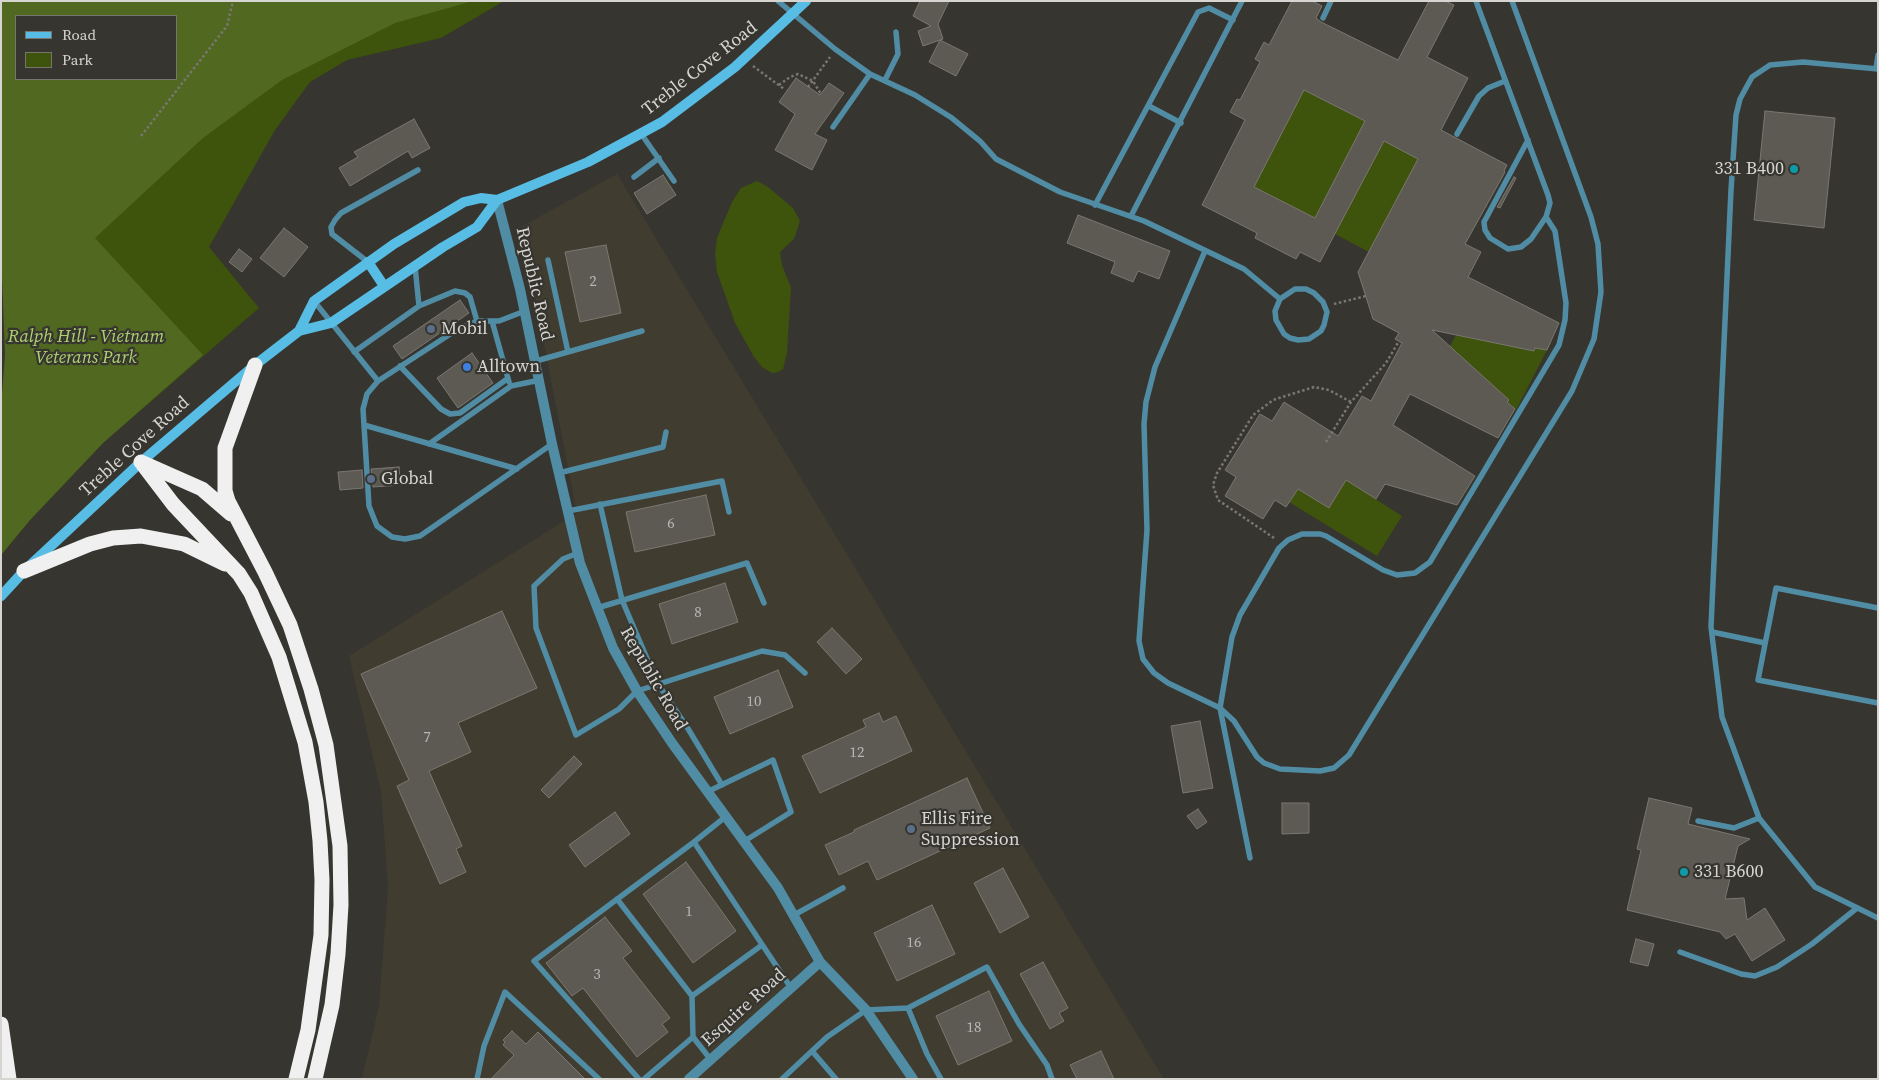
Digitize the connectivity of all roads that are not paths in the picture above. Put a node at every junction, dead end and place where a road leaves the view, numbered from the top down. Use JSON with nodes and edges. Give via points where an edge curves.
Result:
{"nodes":[{"id":1,"x":778,"y":1,"type":"edge"},
{"id":2,"x":806,"y":1,"type":"edge"},
{"id":3,"x":1242,"y":1,"type":"edge"},
{"id":4,"x":1331,"y":1,"type":"edge"},
{"id":5,"x":1476,"y":1,"type":"edge"},
{"id":6,"x":1512,"y":1,"type":"edge"},
{"id":7,"x":793,"y":14,"type":"junction"},
{"id":8,"x":1323,"y":18,"type":"dead end"},
{"id":9,"x":1233,"y":20,"type":"junction"},
{"id":10,"x":896,"y":32,"type":"dead end"},
{"id":11,"x":1878,"y":55,"type":"edge"},
{"id":12,"x":1877,"y":69,"type":"edge"},
{"id":13,"x":870,"y":74,"type":"junction"},
{"id":14,"x":884,"y":80,"type":"junction"},
{"id":15,"x":1505,"y":80,"type":"junction"},
{"id":16,"x":1149,"y":106,"type":"junction"},
{"id":17,"x":1181,"y":123,"type":"junction"},
{"id":18,"x":833,"y":127,"type":"dead end"},
{"id":19,"x":642,"y":134,"type":"junction"},
{"id":20,"x":1457,"y":134,"type":"dead end"},
{"id":21,"x":1528,"y":140,"type":"junction"},
{"id":22,"x":659,"y":158,"type":"junction"},
{"id":23,"x":418,"y":170,"type":"dead end"},
{"id":24,"x":634,"y":178,"type":"dead end"},
{"id":25,"x":674,"y":181,"type":"dead end"},
{"id":26,"x":497,"y":200,"type":"junction"},
{"id":27,"x":1095,"y":205,"type":"junction"},
{"id":28,"x":1131,"y":216,"type":"junction"},
{"id":29,"x":1546,"y":217,"type":"junction"},
{"id":30,"x":1205,"y":251,"type":"junction"},
{"id":31,"x":548,"y":260,"type":"dead end"},
{"id":32,"x":368,"y":262,"type":"junction"},
{"id":33,"x":415,"y":266,"type":"junction"},
{"id":34,"x":384,"y":286,"type":"junction"},
{"id":35,"x":1280,"y":299,"type":"junction"},
{"id":36,"x":314,"y":301,"type":"junction"},
{"id":37,"x":419,"y":306,"type":"junction"},
{"id":38,"x":525,"y":312,"type":"junction"},
{"id":39,"x":477,"y":321,"type":"junction"},
{"id":40,"x":492,"y":321,"type":"junction"},
{"id":41,"x":331,"y":323,"type":"junction"},
{"id":42,"x":299,"y":331,"type":"junction"},
{"id":43,"x":642,"y":331,"type":"dead end"},
{"id":44,"x":354,"y":352,"type":"junction"},
{"id":45,"x":568,"y":352,"type":"junction"},
{"id":46,"x":536,"y":361,"type":"junction"},
{"id":47,"x":255,"y":365,"type":"junction"},
{"id":48,"x":400,"y":366,"type":"junction"},
{"id":49,"x":507,"y":379,"type":"junction"},
{"id":50,"x":540,"y":380,"type":"junction"},
{"id":51,"x":378,"y":381,"type":"junction"},
{"id":52,"x":511,"y":386,"type":"junction"},
{"id":53,"x":364,"y":425,"type":"junction"},
{"id":54,"x":666,"y":432,"type":"dead end"},
{"id":55,"x":429,"y":444,"type":"junction"},
{"id":56,"x":552,"y":444,"type":"junction"},
{"id":57,"x":141,"y":462,"type":"junction"},
{"id":58,"x":517,"y":469,"type":"junction"},
{"id":59,"x":559,"y":473,"type":"junction"},
{"id":60,"x":600,"y":504,"type":"junction"},
{"id":61,"x":568,"y":511,"type":"junction"},
{"id":62,"x":729,"y":512,"type":"dead end"},
{"id":63,"x":237,"y":521,"type":"junction"},
{"id":64,"x":578,"y":554,"type":"junction"},
{"id":65,"x":24,"y":571,"type":"junction"},
{"id":66,"x":239,"y":574,"type":"junction"},
{"id":67,"x":1,"y":596,"type":"edge"},
{"id":68,"x":622,"y":600,"type":"junction"},
{"id":69,"x":764,"y":603,"type":"dead end"},
{"id":70,"x":597,"y":608,"type":"junction"},
{"id":71,"x":1878,"y":608,"type":"edge"},
{"id":72,"x":1712,"y":632,"type":"junction"},
{"id":73,"x":1765,"y":643,"type":"junction"},
{"id":74,"x":805,"y":673,"type":"dead end"},
{"id":75,"x":658,"y":684,"type":"junction"},
{"id":76,"x":637,"y":691,"type":"junction"},
{"id":77,"x":1878,"y":703,"type":"edge"},
{"id":78,"x":1220,"y":708,"type":"junction"},
{"id":79,"x":722,"y":786,"type":"junction"},
{"id":80,"x":707,"y":792,"type":"junction"},
{"id":81,"x":724,"y":818,"type":"junction"},
{"id":82,"x":1759,"y":818,"type":"junction"},
{"id":83,"x":1698,"y":821,"type":"dead end"},
{"id":84,"x":694,"y":842,"type":"junction"},
{"id":85,"x":743,"y":843,"type":"junction"},
{"id":86,"x":1250,"y":858,"type":"dead end"},
{"id":87,"x":843,"y":888,"type":"dead end"},
{"id":88,"x":617,"y":899,"type":"junction"},
{"id":89,"x":1857,"y":908,"type":"junction"},
{"id":90,"x":794,"y":915,"type":"junction"},
{"id":91,"x":1878,"y":918,"type":"edge"},
{"id":92,"x":762,"y":945,"type":"junction"},
{"id":93,"x":1680,"y":952,"type":"dead end"},
{"id":94,"x":820,"y":962,"type":"junction"},
{"id":95,"x":791,"y":988,"type":"junction"},
{"id":96,"x":692,"y":996,"type":"junction"},
{"id":97,"x":908,"y":1008,"type":"junction"},
{"id":98,"x":866,"y":1010,"type":"junction"},
{"id":99,"x":1,"y":1024,"type":"edge"},
{"id":100,"x":693,"y":1037,"type":"junction"},
{"id":101,"x":812,"y":1052,"type":"junction"},
{"id":102,"x":711,"y":1060,"type":"junction"},
{"id":103,"x":9,"y":1079,"type":"edge"},
{"id":104,"x":296,"y":1079,"type":"edge"},
{"id":105,"x":315,"y":1079,"type":"edge"},
{"id":106,"x":477,"y":1079,"type":"edge"},
{"id":107,"x":599,"y":1079,"type":"edge"},
{"id":108,"x":639,"y":1079,"type":"edge"},
{"id":109,"x":644,"y":1079,"type":"edge"},
{"id":110,"x":689,"y":1079,"type":"edge"},
{"id":111,"x":782,"y":1079,"type":"edge"},
{"id":112,"x":836,"y":1079,"type":"edge"},
{"id":113,"x":913,"y":1079,"type":"edge"},
{"id":114,"x":941,"y":1079,"type":"edge"},
{"id":115,"x":1052,"y":1079,"type":"edge"}],
"edges":[{"from":1,"to":7,"type":"lane"},
{"from":2,"to":7,"type":"main road","name":"Treble Cove Road"},
{"from":3,"to":9,"type":"lane"},
{"from":4,"to":8,"type":"lane"},
{"from":5,"to":15,"type":"lane"},
{"from":6,"to":78,"type":"lane","via":[[1598,244],[1601,303],[1587,361],[1572,391],[1345,760],[1334,768],[1320,771],[1269,765],[1257,757],[1234,722]]},
{"from":7,"to":13,"type":"lane"},
{"from":7,"to":19,"type":"main road","name":"Treble Cove Road","via":[[713,84]]},
{"from":9,"to":16,"type":"lane","via":[[1209,8],[1198,12]]},
{"from":9,"to":17,"type":"lane"},
{"from":10,"to":14,"type":"lane","via":[[898,54]]},
{"from":11,"to":12,"type":"lane"},
{"from":12,"to":72,"type":"lane","via":[[1803,62],[1770,65],[1752,77],[1740,99],[1731,190]]},
{"from":13,"to":14,"type":"lane"},
{"from":13,"to":18,"type":"lane"},
{"from":14,"to":27,"type":"lane","via":[[952,118],[996,158],[1060,192]]},
{"from":15,"to":20,"type":"lane","via":[[1479,96]]},
{"from":15,"to":21,"type":"lane"},
{"from":16,"to":17,"type":"lane"},
{"from":16,"to":27,"type":"lane"},
{"from":17,"to":28,"type":"lane"},
{"from":19,"to":22,"type":"lane"},
{"from":19,"to":26,"type":"main road","name":"Treble Cove Road","via":[[588,162]]},
{"from":21,"to":29,"type":"lane","via":[[1549,199]]},
{"from":21,"to":29,"type":"lane","via":[[1485,220],[1484,228],[1500,246],[1516,249],[1531,239]]},
{"from":22,"to":24,"type":"lane"},
{"from":22,"to":25,"type":"lane"},
{"from":23,"to":32,"type":"lane","via":[[341,214],[331,227],[332,234]]},
{"from":26,"to":32,"type":"main road","name":"Treble Cove Road","via":[[481,198],[464,202]]},
{"from":26,"to":33,"type":"main road","name":"Treble Cove Road","via":[[478,226]]},
{"from":26,"to":38,"type":"street","name":"Republic Road"},
{"from":27,"to":28,"type":"lane"},
{"from":28,"to":30,"type":"lane"},
{"from":29,"to":78,"type":"lane","via":[[1555,231],[1566,303],[1559,345],[1430,562],[1415,573],[1397,575],[1320,534],[1302,534],[1281,545],[1234,629]]},
{"from":30,"to":35,"type":"lane","via":[[1244,270]]},
{"from":30,"to":78,"type":"lane","via":[[1155,367],[1146,402],[1147,530],[1139,641],[1143,659],[1154,673]]},
{"from":31,"to":45,"type":"lane"},
{"from":32,"to":34,"type":"main road"},
{"from":32,"to":36,"type":"main road","name":"Treble Cove Road"},
{"from":33,"to":34,"type":"main road","name":"Treble Cove Road"},
{"from":33,"to":37,"type":"lane"},
{"from":34,"to":41,"type":"main road","name":"Treble Cove Road"},
{"from":35,"to":35,"type":"lane","via":[[1275,311],[1284,334],[1298,340],[1308,339],[1321,331],[1326,318],[1320,297],[1306,289],[1295,289]]},
{"from":36,"to":41,"type":"lane"},
{"from":36,"to":42,"type":"main road","name":"Treble Cove Road"},
{"from":37,"to":39,"type":"lane","via":[[455,291],[465,293],[474,305]]},
{"from":37,"to":44,"type":"lane"},
{"from":38,"to":40,"type":"lane"},
{"from":38,"to":46,"type":"street","name":"Republic Road"},
{"from":39,"to":40,"type":"lane"},
{"from":39,"to":48,"type":"lane","via":[[458,329]]},
{"from":40,"to":49,"type":"lane"},
{"from":41,"to":42,"type":"main road","name":"Treble Cove Road"},
{"from":41,"to":44,"type":"lane"},
{"from":42,"to":47,"type":"main road","name":"Treble Cove Road"},
{"from":43,"to":45,"type":"lane"},
{"from":44,"to":51,"type":"lane"},
{"from":45,"to":46,"type":"lane"},
{"from":46,"to":50,"type":"street","name":"Republic Road"},
{"from":47,"to":57,"type":"main road","name":"Treble Cove Road"},
{"from":47,"to":63,"type":"highway","via":[[229,432],[224,454],[225,491]]},
{"from":48,"to":49,"type":"lane","via":[[441,409],[450,414],[460,413]]},
{"from":48,"to":51,"type":"lane"},
{"from":49,"to":52,"type":"lane"},
{"from":50,"to":52,"type":"lane"},
{"from":50,"to":56,"type":"street","name":"Republic Road"},
{"from":51,"to":53,"type":"lane","via":[[364,401]]},
{"from":52,"to":55,"type":"lane"},
{"from":53,"to":55,"type":"lane"},
{"from":53,"to":58,"type":"lane","via":[[370,512],[379,529],[395,538],[420,536]]},
{"from":54,"to":59,"type":"lane","via":[[663,447]]},
{"from":55,"to":58,"type":"lane"},
{"from":56,"to":58,"type":"lane"},
{"from":56,"to":59,"type":"street","name":"Republic Road"},
{"from":57,"to":63,"type":"highway","via":[[202,490]]},
{"from":57,"to":65,"type":"main road","name":"Treble Cove Road"},
{"from":57,"to":66,"type":"highway","via":[[173,504]]},
{"from":59,"to":61,"type":"street","name":"Republic Road"},
{"from":60,"to":61,"type":"lane"},
{"from":60,"to":62,"type":"lane","via":[[722,481]]},
{"from":60,"to":68,"type":"lane"},
{"from":61,"to":64,"type":"street","name":"Republic Road"},
{"from":63,"to":105,"type":"highway","via":[[290,625],[326,745],[333,786],[340,846],[338,954],[330,1012]]},
{"from":64,"to":70,"type":"street","name":"Republic Road"},
{"from":64,"to":76,"type":"lane","via":[[562,559],[534,586],[536,628],[576,735],[620,709]]},
{"from":65,"to":66,"type":"highway","via":[[90,544],[141,536],[184,544]]},
{"from":65,"to":67,"type":"main road","name":"Treble Cove Road"},
{"from":66,"to":104,"type":"highway","via":[[262,614],[294,698],[306,742],[316,802],[322,880],[321,935],[308,1030]]},
{"from":68,"to":69,"type":"lane","via":[[747,563]]},
{"from":68,"to":70,"type":"lane"},
{"from":68,"to":75,"type":"lane"},
{"from":70,"to":76,"type":"street","name":"Republic Road","via":[[613,648]]},
{"from":71,"to":73,"type":"lane","via":[[1776,588]]},
{"from":72,"to":73,"type":"lane"},
{"from":72,"to":82,"type":"lane","via":[[1722,717]]},
{"from":73,"to":77,"type":"lane","via":[[1758,680]]},
{"from":74,"to":75,"type":"lane","via":[[785,655],[762,651]]},
{"from":75,"to":76,"type":"lane"},
{"from":75,"to":79,"type":"lane"},
{"from":76,"to":80,"type":"street","name":"Republic Road"},
{"from":78,"to":86,"type":"lane"},
{"from":79,"to":80,"type":"lane"},
{"from":79,"to":85,"type":"lane","via":[[773,760],[791,812]]},
{"from":80,"to":81,"type":"street","name":"Republic Road"},
{"from":81,"to":84,"type":"lane"},
{"from":81,"to":85,"type":"street","name":"Republic Road"},
{"from":82,"to":83,"type":"lane","via":[[1734,828]]},
{"from":82,"to":89,"type":"lane","via":[[1815,887]]},
{"from":84,"to":88,"type":"lane"},
{"from":84,"to":92,"type":"lane"},
{"from":85,"to":90,"type":"street","name":"Republic Road","via":[[778,888]]},
{"from":87,"to":90,"type":"lane"},
{"from":88,"to":96,"type":"lane"},
{"from":88,"to":108,"type":"lane","via":[[534,960]]},
{"from":89,"to":91,"type":"lane"},
{"from":89,"to":93,"type":"lane","via":[[1812,944],[1755,976]]},
{"from":90,"to":94,"type":"street","name":"Republic Road"},
{"from":92,"to":95,"type":"lane"},
{"from":92,"to":96,"type":"lane"},
{"from":94,"to":95,"type":"street","name":"Esquire Road"},
{"from":94,"to":98,"type":"street","name":"Republic Road"},
{"from":95,"to":102,"type":"street","name":"Esquire Road"},
{"from":96,"to":100,"type":"lane"},
{"from":97,"to":98,"type":"lane"},
{"from":97,"to":114,"type":"lane"},
{"from":97,"to":115,"type":"lane","via":[[987,967],[1047,1065]]},
{"from":98,"to":101,"type":"lane","via":[[827,1037]]},
{"from":98,"to":113,"type":"street","name":"Republic Road"},
{"from":99,"to":103,"type":"highway"},
{"from":100,"to":102,"type":"lane"},
{"from":100,"to":109,"type":"lane"},
{"from":101,"to":111,"type":"lane"},
{"from":101,"to":112,"type":"lane"},
{"from":102,"to":110,"type":"street","name":"Esquire Road"},
{"from":106,"to":107,"type":"lane","via":[[484,1046],[505,992]]}]}
